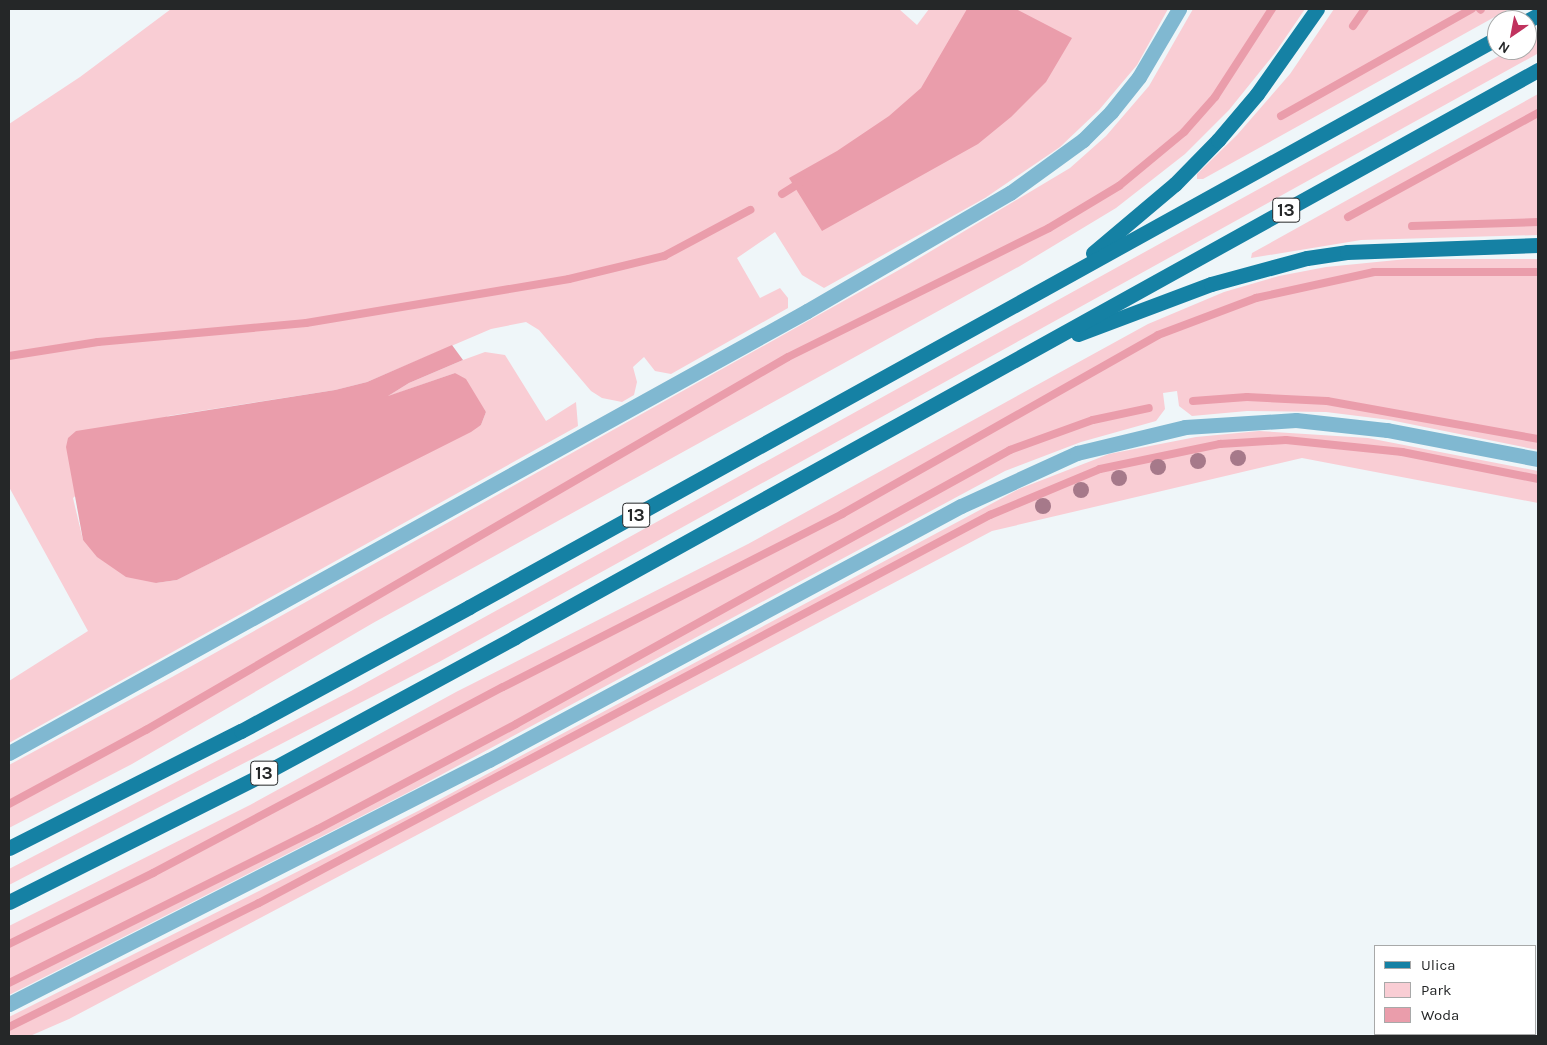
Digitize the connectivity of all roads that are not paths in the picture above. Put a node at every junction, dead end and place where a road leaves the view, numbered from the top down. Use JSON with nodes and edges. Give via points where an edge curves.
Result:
{"nodes":[{"id":1,"x":1179,"y":9,"type":"edge"},
{"id":2,"x":1317,"y":9,"type":"edge"},
{"id":3,"x":1487,"y":44,"type":"edge"},
{"id":4,"x":1538,"y":70,"type":"edge"},
{"id":5,"x":1538,"y":245,"type":"edge"},
{"id":6,"x":1031,"y":296,"type":"junction"},
{"id":7,"x":1034,"y":350,"type":"junction"},
{"id":8,"x":1538,"y":459,"type":"edge"},
{"id":9,"x":9,"y":753,"type":"edge"},
{"id":10,"x":9,"y":848,"type":"edge"},
{"id":11,"x":9,"y":902,"type":"edge"},
{"id":12,"x":9,"y":1004,"type":"edge"}],
"edges":[{"from":1,"to":9,"type":"lane","via":[[1139,77],[1111,112],[1076,146],[1010,193],[807,311]]},
{"from":2,"to":6,"type":"main road","via":[[1257,94],[1175,184],[1088,257]]},
{"from":3,"to":6,"type":"main road","number":"13"},
{"from":4,"to":7,"type":"main road","number":"13"},
{"from":5,"to":7,"type":"main road","via":[[1347,252],[1307,258],[1212,284]]},
{"from":6,"to":10,"type":"main road","number":"13","via":[[249,727]]},
{"from":7,"to":11,"type":"main road","number":"13","via":[[263,774]]},
{"from":8,"to":12,"type":"lane","via":[[1387,430],[1296,420],[1185,427],[1148,433],[1077,453],[961,506],[489,760]]}]}
